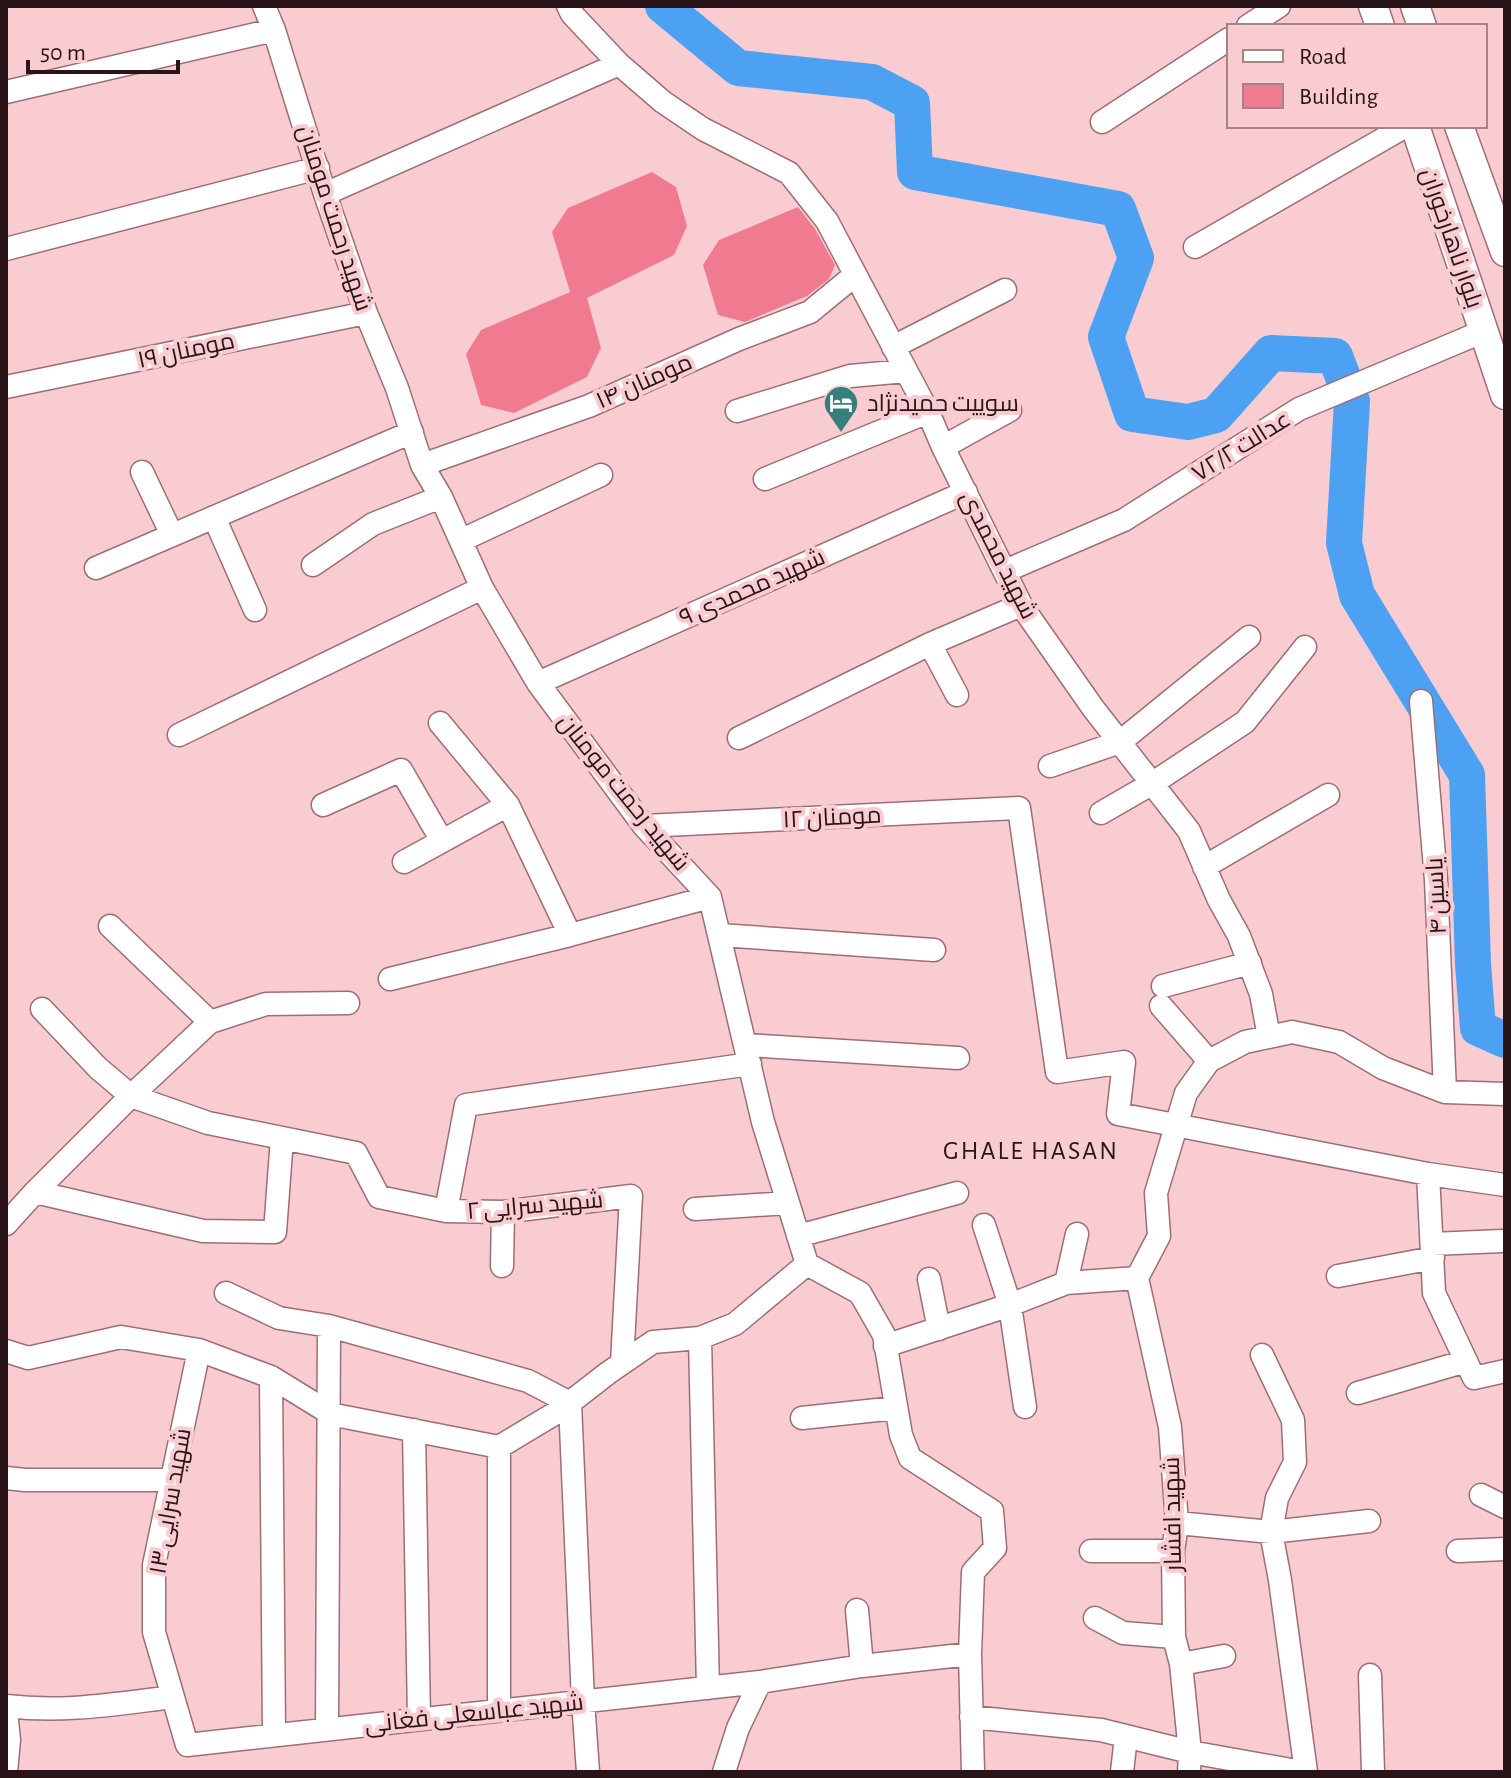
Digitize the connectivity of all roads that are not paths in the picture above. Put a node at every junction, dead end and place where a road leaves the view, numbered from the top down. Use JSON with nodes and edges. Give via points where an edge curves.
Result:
{"nodes":[{"id":1,"x":264,"y":6,"type":"edge"},
{"id":2,"x":568,"y":6,"type":"edge"},
{"id":3,"x":1279,"y":6,"type":"edge"},
{"id":4,"x":1251,"y":24,"type":"edge"},
{"id":5,"x":274,"y":30,"type":"junction"},
{"id":6,"x":1227,"y":40,"type":"edge"},
{"id":7,"x":619,"y":64,"type":"junction"},
{"id":8,"x":6,"y":92,"type":"edge"},
{"id":9,"x":1102,"y":122,"type":"dead end"},
{"id":10,"x":1403,"y":128,"type":"edge"},
{"id":11,"x":1416,"y":128,"type":"edge"},
{"id":12,"x":1460,"y":128,"type":"edge"},
{"id":13,"x":318,"y":168,"type":"junction"},
{"id":14,"x":325,"y":194,"type":"junction"},
{"id":15,"x":1195,"y":247,"type":"dead end"},
{"id":16,"x":6,"y":249,"type":"edge"},
{"id":17,"x":1505,"y":252,"type":"edge"},
{"id":18,"x":855,"y":275,"type":"junction"},
{"id":19,"x":1005,"y":290,"type":"dead end"},
{"id":20,"x":366,"y":313,"type":"junction"},
{"id":21,"x":1484,"y":331,"type":"junction"},
{"id":22,"x":893,"y":347,"type":"junction"},
{"id":23,"x":906,"y":371,"type":"junction"},
{"id":24,"x":6,"y":387,"type":"edge"},
{"id":25,"x":1505,"y":395,"type":"edge"},
{"id":26,"x":1010,"y":410,"type":"dead end"},
{"id":27,"x":737,"y":411,"type":"dead end"},
{"id":28,"x":928,"y":412,"type":"junction"},
{"id":29,"x":412,"y":432,"type":"junction"},
{"id":30,"x":943,"y":447,"type":"junction"},
{"id":31,"x":422,"y":465,"type":"junction"},
{"id":32,"x":142,"y":472,"type":"dead end"},
{"id":33,"x":601,"y":475,"type":"dead end"},
{"id":34,"x":765,"y":479,"type":"dead end"},
{"id":35,"x":966,"y":492,"type":"junction"},
{"id":36,"x":441,"y":497,"type":"junction"},
{"id":37,"x":214,"y":517,"type":"junction"},
{"id":38,"x":172,"y":535,"type":"junction"},
{"id":39,"x":462,"y":540,"type":"junction"},
{"id":40,"x":313,"y":565,"type":"dead end"},
{"id":41,"x":96,"y":568,"type":"dead end"},
{"id":42,"x":1005,"y":571,"type":"junction"},
{"id":43,"x":482,"y":588,"type":"junction"},
{"id":44,"x":1021,"y":605,"type":"junction"},
{"id":45,"x":255,"y":610,"type":"dead end"},
{"id":46,"x":1249,"y":637,"type":"dead end"},
{"id":47,"x":930,"y":644,"type":"junction"},
{"id":48,"x":1305,"y":647,"type":"dead end"},
{"id":49,"x":538,"y":683,"type":"junction"},
{"id":50,"x":957,"y":695,"type":"dead end"},
{"id":51,"x":1421,"y":701,"type":"dead end"},
{"id":52,"x":440,"y":723,"type":"dead end"},
{"id":53,"x":179,"y":735,"type":"dead end"},
{"id":54,"x":739,"y":738,"type":"dead end"},
{"id":55,"x":1120,"y":742,"type":"junction"},
{"id":56,"x":1050,"y":766,"type":"dead end"},
{"id":57,"x":1153,"y":783,"type":"junction"},
{"id":58,"x":1328,"y":795,"type":"dead end"},
{"id":59,"x":323,"y":805,"type":"dead end"},
{"id":60,"x":508,"y":805,"type":"junction"},
{"id":61,"x":1101,"y":813,"type":"dead end"},
{"id":62,"x":644,"y":826,"type":"junction"},
{"id":63,"x":442,"y":841,"type":"junction"},
{"id":64,"x":404,"y":862,"type":"dead end"},
{"id":65,"x":1204,"y":867,"type":"junction"},
{"id":66,"x":710,"y":897,"type":"junction"},
{"id":67,"x":110,"y":926,"type":"dead end"},
{"id":68,"x":570,"y":935,"type":"junction"},
{"id":69,"x":720,"y":935,"type":"junction"},
{"id":70,"x":934,"y":950,"type":"dead end"},
{"id":71,"x":1250,"y":963,"type":"junction"},
{"id":72,"x":390,"y":979,"type":"dead end"},
{"id":73,"x":348,"y":1003,"type":"dead end"},
{"id":74,"x":42,"y":1009,"type":"dead end"},
{"id":75,"x":210,"y":1022,"type":"junction"},
{"id":76,"x":1269,"y":1037,"type":"junction"},
{"id":77,"x":748,"y":1054,"type":"junction"},
{"id":78,"x":958,"y":1058,"type":"dead end"},
{"id":79,"x":1209,"y":1061,"type":"junction"},
{"id":80,"x":1445,"y":1092,"type":"junction"},
{"id":81,"x":1505,"y":1094,"type":"edge"},
{"id":82,"x":131,"y":1096,"type":"junction"},
{"id":83,"x":1177,"y":1125,"type":"junction"},
{"id":84,"x":282,"y":1138,"type":"junction"},
{"id":85,"x":1428,"y":1174,"type":"junction"},
{"id":86,"x":1505,"y":1185,"type":"edge"},
{"id":87,"x":35,"y":1192,"type":"junction"},
{"id":88,"x":957,"y":1193,"type":"dead end"},
{"id":89,"x":788,"y":1203,"type":"junction"},
{"id":90,"x":695,"y":1209,"type":"dead end"},
{"id":91,"x":446,"y":1211,"type":"junction"},
{"id":92,"x":503,"y":1212,"type":"junction"},
{"id":93,"x":6,"y":1224,"type":"edge"},
{"id":94,"x":984,"y":1225,"type":"dead end"},
{"id":95,"x":1077,"y":1234,"type":"dead end"},
{"id":96,"x":798,"y":1236,"type":"junction"},
{"id":97,"x":1502,"y":1241,"type":"dead end"},
{"id":98,"x":1432,"y":1251,"type":"junction"},
{"id":99,"x":807,"y":1264,"type":"junction"},
{"id":100,"x":502,"y":1266,"type":"dead end"},
{"id":101,"x":1338,"y":1276,"type":"dead end"},
{"id":102,"x":1137,"y":1278,"type":"junction"},
{"id":103,"x":929,"y":1279,"type":"dead end"},
{"id":104,"x":1066,"y":1283,"type":"junction"},
{"id":105,"x":226,"y":1293,"type":"dead end"},
{"id":106,"x":1010,"y":1305,"type":"junction"},
{"id":107,"x":329,"y":1326,"type":"junction"},
{"id":108,"x":939,"y":1329,"type":"junction"},
{"id":109,"x":700,"y":1338,"type":"junction"},
{"id":110,"x":885,"y":1346,"type":"junction"},
{"id":111,"x":199,"y":1350,"type":"junction"},
{"id":112,"x":6,"y":1351,"type":"edge"},
{"id":113,"x":1262,"y":1355,"type":"dead end"},
{"id":114,"x":622,"y":1363,"type":"junction"},
{"id":115,"x":1470,"y":1370,"type":"junction"},
{"id":116,"x":1505,"y":1371,"type":"edge"},
{"id":117,"x":271,"y":1377,"type":"junction"},
{"id":118,"x":1358,"y":1393,"type":"dead end"},
{"id":119,"x":570,"y":1403,"type":"junction"},
{"id":120,"x":1025,"y":1407,"type":"dead end"},
{"id":121,"x":896,"y":1408,"type":"junction"},
{"id":122,"x":328,"y":1412,"type":"junction"},
{"id":123,"x":802,"y":1418,"type":"dead end"},
{"id":124,"x":414,"y":1430,"type":"junction"},
{"id":125,"x":499,"y":1447,"type":"junction"},
{"id":126,"x":6,"y":1478,"type":"edge"},
{"id":127,"x":172,"y":1480,"type":"junction"},
{"id":128,"x":1481,"y":1495,"type":"dead end"},
{"id":129,"x":1505,"y":1507,"type":"edge"},
{"id":130,"x":1369,"y":1521,"type":"dead end"},
{"id":131,"x":1177,"y":1523,"type":"junction"},
{"id":132,"x":1271,"y":1532,"type":"junction"},
{"id":133,"x":1505,"y":1549,"type":"edge"},
{"id":134,"x":1091,"y":1551,"type":"dead end"},
{"id":135,"x":1173,"y":1551,"type":"junction"},
{"id":136,"x":1458,"y":1551,"type":"dead end"},
{"id":137,"x":857,"y":1610,"type":"dead end"},
{"id":138,"x":1095,"y":1618,"type":"dead end"},
{"id":139,"x":1174,"y":1637,"type":"junction"},
{"id":140,"x":970,"y":1654,"type":"junction"},
{"id":141,"x":1224,"y":1656,"type":"dead end"},
{"id":142,"x":1181,"y":1664,"type":"junction"},
{"id":143,"x":862,"y":1666,"type":"junction"},
{"id":144,"x":1370,"y":1675,"type":"dead end"},
{"id":145,"x":760,"y":1682,"type":"junction"},
{"id":146,"x":708,"y":1688,"type":"junction"},
{"id":147,"x":173,"y":1697,"type":"junction"},
{"id":148,"x":583,"y":1701,"type":"junction"},
{"id":149,"x":6,"y":1708,"type":"edge"},
{"id":150,"x":499,"y":1710,"type":"junction"},
{"id":151,"x":971,"y":1717,"type":"junction"},
{"id":152,"x":419,"y":1719,"type":"junction"},
{"id":153,"x":327,"y":1729,"type":"junction"},
{"id":154,"x":274,"y":1735,"type":"junction"},
{"id":155,"x":1126,"y":1737,"type":"junction"},
{"id":156,"x":187,"y":1745,"type":"joint"},
{"id":157,"x":1189,"y":1762,"type":"edge"},
{"id":158,"x":6,"y":1772,"type":"edge"},
{"id":159,"x":588,"y":1772,"type":"edge"},
{"id":160,"x":724,"y":1772,"type":"edge"},
{"id":161,"x":973,"y":1772,"type":"edge"},
{"id":162,"x":1122,"y":1772,"type":"edge"},
{"id":163,"x":1304,"y":1772,"type":"edge"},
{"id":164,"x":1373,"y":1772,"type":"edge"}],
"edges":[{"from":1,"to":5,"type":"street","name":"شهید رحمت مومنان"},
{"from":2,"to":7,"type":"street","name":"شهید محمدی"},
{"from":3,"to":4,"type":"street"},
{"from":5,"to":8,"type":"street"},
{"from":5,"to":13,"type":"street","name":"شهید رحمت مومنان"},
{"from":6,"to":9,"type":"street"},
{"from":7,"to":14,"type":"street"},
{"from":7,"to":18,"type":"street","name":"شهید محمدی","via":[[703,129],[789,173],[827,221]]},
{"from":10,"to":15,"type":"street"},
{"from":11,"to":21,"type":"main road","name":"بلوار ناهارخوران"},
{"from":12,"to":17,"type":"main road","name":"بلوار ناهارخوران"},
{"from":13,"to":14,"type":"street","name":"شهید رحمت مومنان"},
{"from":13,"to":16,"type":"street"},
{"from":14,"to":20,"type":"street","name":"شهید رحمت مومنان"},
{"from":18,"to":22,"type":"street","name":"شهید محمدی"},
{"from":18,"to":31,"type":"street","name":"مومنان ۱۴","via":[[810,312],[589,406]]},
{"from":19,"to":22,"type":"street"},
{"from":20,"to":24,"type":"street","name":"مومنان ۱۹"},
{"from":20,"to":29,"type":"street","name":"شهید رحمت مومنان"},
{"from":21,"to":25,"type":"main road","name":"بلوار ناهارخوران"},
{"from":21,"to":42,"type":"street","name":"عدالت ۷۲/۲","via":[[1299,409],[1124,520]]},
{"from":22,"to":23,"type":"street","name":"شهید محمدی"},
{"from":23,"to":27,"type":"street","via":[[850,376]]},
{"from":23,"to":28,"type":"street","name":"شهید محمدی"},
{"from":26,"to":30,"type":"street"},
{"from":28,"to":30,"type":"street","name":"شهید محمدی"},
{"from":28,"to":34,"type":"street"},
{"from":29,"to":31,"type":"street","name":"شهید رحمت مومنان"},
{"from":29,"to":37,"type":"street"},
{"from":30,"to":35,"type":"street","name":"شهید محمدی"},
{"from":31,"to":36,"type":"street","name":"شهید رحمت مومنان"},
{"from":32,"to":38,"type":"street"},
{"from":33,"to":39,"type":"street"},
{"from":35,"to":42,"type":"street","name":"شهید محمدی"},
{"from":35,"to":49,"type":"street","name":"۹ شهید محمدی"},
{"from":36,"to":39,"type":"street","name":"شهید رحمت مومنان"},
{"from":36,"to":40,"type":"street","via":[[373,524]]},
{"from":37,"to":38,"type":"street"},
{"from":37,"to":45,"type":"street"},
{"from":38,"to":41,"type":"street"},
{"from":39,"to":43,"type":"street","name":"شهید رحمت مومنان"},
{"from":42,"to":44,"type":"street","name":"شهید محمدی"},
{"from":43,"to":49,"type":"street","name":"شهید رحمت مومنان"},
{"from":43,"to":53,"type":"street"},
{"from":44,"to":47,"type":"street"},
{"from":44,"to":55,"type":"street","name":"شهید محمدی"},
{"from":46,"to":55,"type":"street"},
{"from":47,"to":50,"type":"street"},
{"from":47,"to":54,"type":"street"},
{"from":48,"to":57,"type":"street","via":[[1245,722]]},
{"from":49,"to":62,"type":"street","name":"شهید رحمت مومنان"},
{"from":51,"to":80,"type":"street","name":"یاسین ۴","via":[[1436,880]]},
{"from":52,"to":60,"type":"street"},
{"from":55,"to":56,"type":"street"},
{"from":55,"to":57,"type":"street","name":"شهید محمدی"},
{"from":57,"to":61,"type":"street"},
{"from":57,"to":65,"type":"street","name":"شهید محمدی","via":[[1189,831]]},
{"from":58,"to":65,"type":"street"},
{"from":59,"to":63,"type":"street","via":[[401,770]]},
{"from":60,"to":63,"type":"street"},
{"from":60,"to":68,"type":"street"},
{"from":62,"to":66,"type":"street","name":"شهید رحمت مومنان"},
{"from":62,"to":83,"type":"street","name":"مومنان ۱۲","via":[[1019,808],[1057,1072],[1124,1062],[1118,1114]]},
{"from":63,"to":64,"type":"street"},
{"from":65,"to":71,"type":"street","name":"شهید محمدی"},
{"from":66,"to":68,"type":"street"},
{"from":66,"to":69,"type":"street","name":"شهید رحمت مومنان"},
{"from":67,"to":75,"type":"street"},
{"from":68,"to":72,"type":"street"},
{"from":69,"to":70,"type":"street"},
{"from":69,"to":77,"type":"street","name":"شهید رحمت مومنان"},
{"from":71,"to":76,"type":"street","name":"شهید محمدی"},
{"from":71,"to":79,"type":"street","via":[[1162,996]]},
{"from":73,"to":75,"type":"street","via":[[266,1004]]},
{"from":74,"to":82,"type":"street"},
{"from":75,"to":82,"type":"street"},
{"from":76,"to":79,"type":"street","via":[[1245,1042]]},
{"from":76,"to":80,"type":"street","via":[[1292,1032],[1339,1042],[1383,1068]]},
{"from":77,"to":78,"type":"street"},
{"from":77,"to":89,"type":"street","name":"شهید رحمت مومنان"},
{"from":77,"to":91,"type":"street","via":[[466,1105]]},
{"from":79,"to":83,"type":"street","via":[[1186,1093]]},
{"from":80,"to":81,"type":"street"},
{"from":82,"to":84,"type":"street","name":"شهید سرایی ۲","via":[[208,1123]]},
{"from":82,"to":87,"type":"street"},
{"from":83,"to":85,"type":"street"},
{"from":83,"to":102,"type":"street","via":[[1156,1193],[1159,1236]]},
{"from":84,"to":87,"type":"street","via":[[275,1232],[203,1231]]},
{"from":84,"to":91,"type":"street","name":"شهید سرایی ۲","via":[[356,1153],[379,1197]]},
{"from":85,"to":86,"type":"street"},
{"from":85,"to":98,"type":"street"},
{"from":87,"to":93,"type":"street"},
{"from":88,"to":96,"type":"street"},
{"from":89,"to":90,"type":"street"},
{"from":89,"to":96,"type":"street","name":"شهید رحمت مومنان"},
{"from":91,"to":92,"type":"street","name":"شهید سرایی ۲"},
{"from":92,"to":100,"type":"street"},
{"from":92,"to":114,"type":"street","name":"شهید سرایی ۲","via":[[631,1196]]},
{"from":94,"to":106,"type":"street"},
{"from":95,"to":104,"type":"street"},
{"from":96,"to":99,"type":"street","name":"شهید رحمت مومنان"},
{"from":97,"to":98,"type":"street"},
{"from":98,"to":101,"type":"street"},
{"from":98,"to":115,"type":"street","via":[[1434,1293]]},
{"from":99,"to":109,"type":"street","via":[[735,1324]]},
{"from":99,"to":110,"type":"street","via":[[860,1293]]},
{"from":102,"to":104,"type":"street"},
{"from":102,"to":131,"type":"street","name":"شهید افشار","via":[[1170,1427]]},
{"from":103,"to":108,"type":"street"},
{"from":104,"to":106,"type":"street"},
{"from":105,"to":107,"type":"street","via":[[279,1318]]},
{"from":106,"to":108,"type":"street"},
{"from":106,"to":120,"type":"street"},
{"from":107,"to":119,"type":"street","via":[[528,1381]]},
{"from":107,"to":122,"type":"street"},
{"from":108,"to":110,"type":"street"},
{"from":109,"to":114,"type":"street","via":[[653,1342]]},
{"from":109,"to":146,"type":"street"},
{"from":110,"to":121,"type":"street"},
{"from":111,"to":112,"type":"street","via":[[121,1337],[28,1358]]},
{"from":111,"to":117,"type":"street"},
{"from":111,"to":127,"type":"street","name":"شهید سرایی ۱۳"},
{"from":113,"to":132,"type":"street","via":[[1293,1420],[1295,1462],[1277,1498]]},
{"from":114,"to":119,"type":"street"},
{"from":115,"to":116,"type":"street"},
{"from":115,"to":118,"type":"street"},
{"from":117,"to":122,"type":"street"},
{"from":117,"to":154,"type":"street"},
{"from":119,"to":125,"type":"street"},
{"from":119,"to":148,"type":"street"},
{"from":121,"to":123,"type":"street"},
{"from":121,"to":140,"type":"street","via":[[910,1458],[992,1511],[995,1548],[973,1572]]},
{"from":122,"to":124,"type":"street"},
{"from":122,"to":153,"type":"street"},
{"from":124,"to":125,"type":"street"},
{"from":124,"to":152,"type":"street"},
{"from":125,"to":150,"type":"street"},
{"from":126,"to":127,"type":"street"},
{"from":127,"to":147,"type":"street","name":"شهید سرایی ۱۳","via":[[154,1565],[154,1632]]},
{"from":128,"to":129,"type":"street"},
{"from":130,"to":132,"type":"street"},
{"from":131,"to":132,"type":"street"},
{"from":131,"to":135,"type":"street","name":"شهید افشار"},
{"from":132,"to":163,"type":"street"},
{"from":133,"to":136,"type":"street"},
{"from":134,"to":135,"type":"street"},
{"from":135,"to":139,"type":"street","name":"شهید افشار"},
{"from":137,"to":143,"type":"street"},
{"from":138,"to":139,"type":"street","via":[[1123,1633]]},
{"from":139,"to":142,"type":"street","name":"شهید افشار"},
{"from":140,"to":143,"type":"street","name":"شهید عباسعلی فغانی"},
{"from":140,"to":151,"type":"street"},
{"from":141,"to":142,"type":"street"},
{"from":142,"to":157,"type":"street","name":"شهید افشار"},
{"from":143,"to":145,"type":"street","name":"شهید عباسعلی فغانی"},
{"from":144,"to":164,"type":"street"},
{"from":145,"to":146,"type":"street","name":"شهید عباسعلی فغانی"},
{"from":145,"to":160,"type":"street"},
{"from":146,"to":148,"type":"street","name":"شهید عباسعلی فغانی"},
{"from":147,"to":149,"type":"street","via":[[73,1709]]},
{"from":147,"to":156,"type":"street","name":"شهید سرایی ۱۳"},
{"from":148,"to":150,"type":"street","name":"شهید عباسعلی فغانی"},
{"from":148,"to":159,"type":"street"},
{"from":149,"to":158,"type":"street"},
{"from":150,"to":152,"type":"street","name":"شهید عباسعلی فغانی"},
{"from":151,"to":155,"type":"street"},
{"from":151,"to":161,"type":"street"},
{"from":152,"to":153,"type":"street","name":"شهید عباسعلی فغانی"},
{"from":153,"to":154,"type":"street","name":"شهید عباسعلی فغانی"},
{"from":154,"to":156,"type":"street","name":"شهید عباسعلی فغانی"},
{"from":155,"to":157,"type":"street"},
{"from":155,"to":162,"type":"street"},
{"from":157,"to":163,"type":"street"}]}
